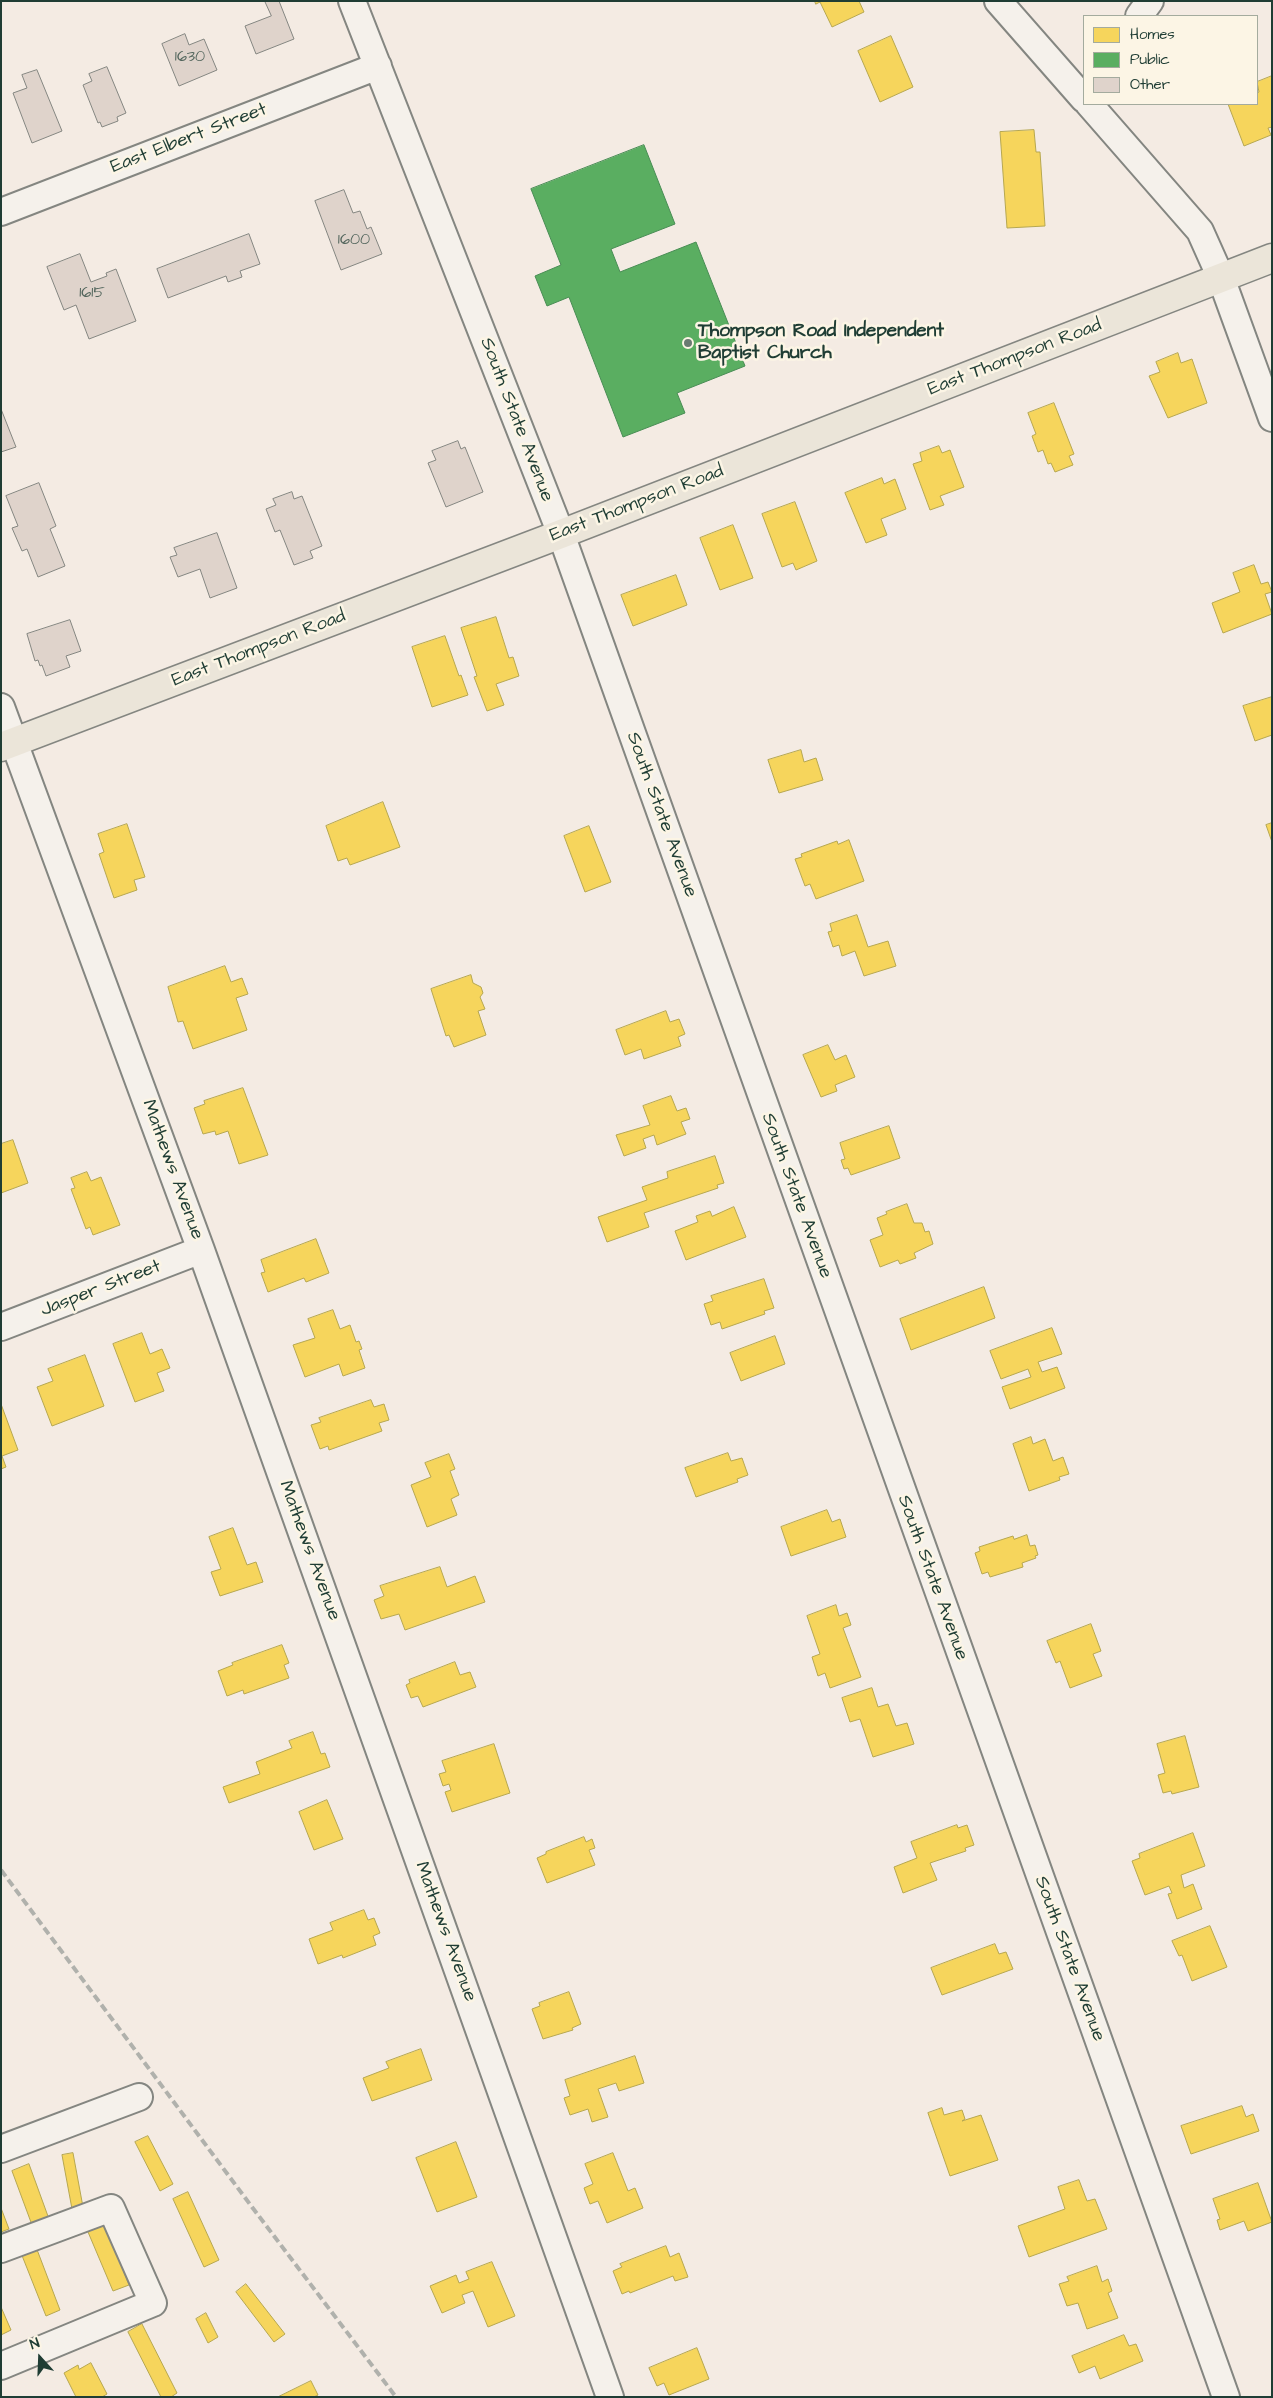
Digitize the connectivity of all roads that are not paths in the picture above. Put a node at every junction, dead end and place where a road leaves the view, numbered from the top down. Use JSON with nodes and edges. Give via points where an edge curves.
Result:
{"nodes":[{"id":1,"x":352,"y":1,"type":"edge"},
{"id":2,"x":998,"y":1,"type":"edge"},
{"id":3,"x":1150,"y":1,"type":"edge"},
{"id":4,"x":1140,"y":15,"type":"edge"},
{"id":5,"x":378,"y":66,"type":"junction"},
{"id":6,"x":1083,"y":95,"type":"edge"},
{"id":7,"x":1092,"y":105,"type":"edge"},
{"id":8,"x":1,"y":212,"type":"edge"},
{"id":9,"x":1272,"y":258,"type":"edge"},
{"id":10,"x":1221,"y":278,"type":"junction"},
{"id":11,"x":1272,"y":418,"type":"edge"},
{"id":12,"x":560,"y":534,"type":"junction"},
{"id":13,"x":1,"y":707,"type":"edge"},
{"id":14,"x":8,"y":744,"type":"edge"},
{"id":15,"x":201,"y":1250,"type":"junction"},
{"id":16,"x":1,"y":1327,"type":"edge"},
{"id":17,"x":139,"y":2097,"type":"dead end"},
{"id":18,"x":1,"y":2150,"type":"edge"},
{"id":19,"x":1,"y":2249,"type":"edge"},
{"id":20,"x":1,"y":2366,"type":"edge"},
{"id":21,"x":610,"y":2397,"type":"edge"},
{"id":22,"x":1226,"y":2397,"type":"edge"}],
"edges":[{"from":1,"to":5,"type":"street","name":"South State Avenue"},
{"from":2,"to":6,"type":"street"},
{"from":3,"to":4,"type":"street"},
{"from":5,"to":8,"type":"street","name":"East Elbert Street"},
{"from":5,"to":12,"type":"street","name":"South State Avenue"},
{"from":7,"to":10,"type":"street","via":[[1200,231]]},
{"from":9,"to":10,"type":"main road","name":"East Thompson Road"},
{"from":10,"to":11,"type":"street"},
{"from":10,"to":12,"type":"main road","name":"East Thompson Road"},
{"from":12,"to":14,"type":"main road","name":"East Thompson Road"},
{"from":12,"to":22,"type":"street","name":"South State Avenue"},
{"from":13,"to":14,"type":"street","name":"Mathews Avenue"},
{"from":14,"to":15,"type":"street","name":"Mathews Avenue"},
{"from":15,"to":16,"type":"street","name":"Jasper Street"},
{"from":15,"to":21,"type":"street","name":"Mathews Avenue"},
{"from":17,"to":18,"type":"street"},
{"from":19,"to":20,"type":"street","via":[[111,2208],[153,2304]]}]}
